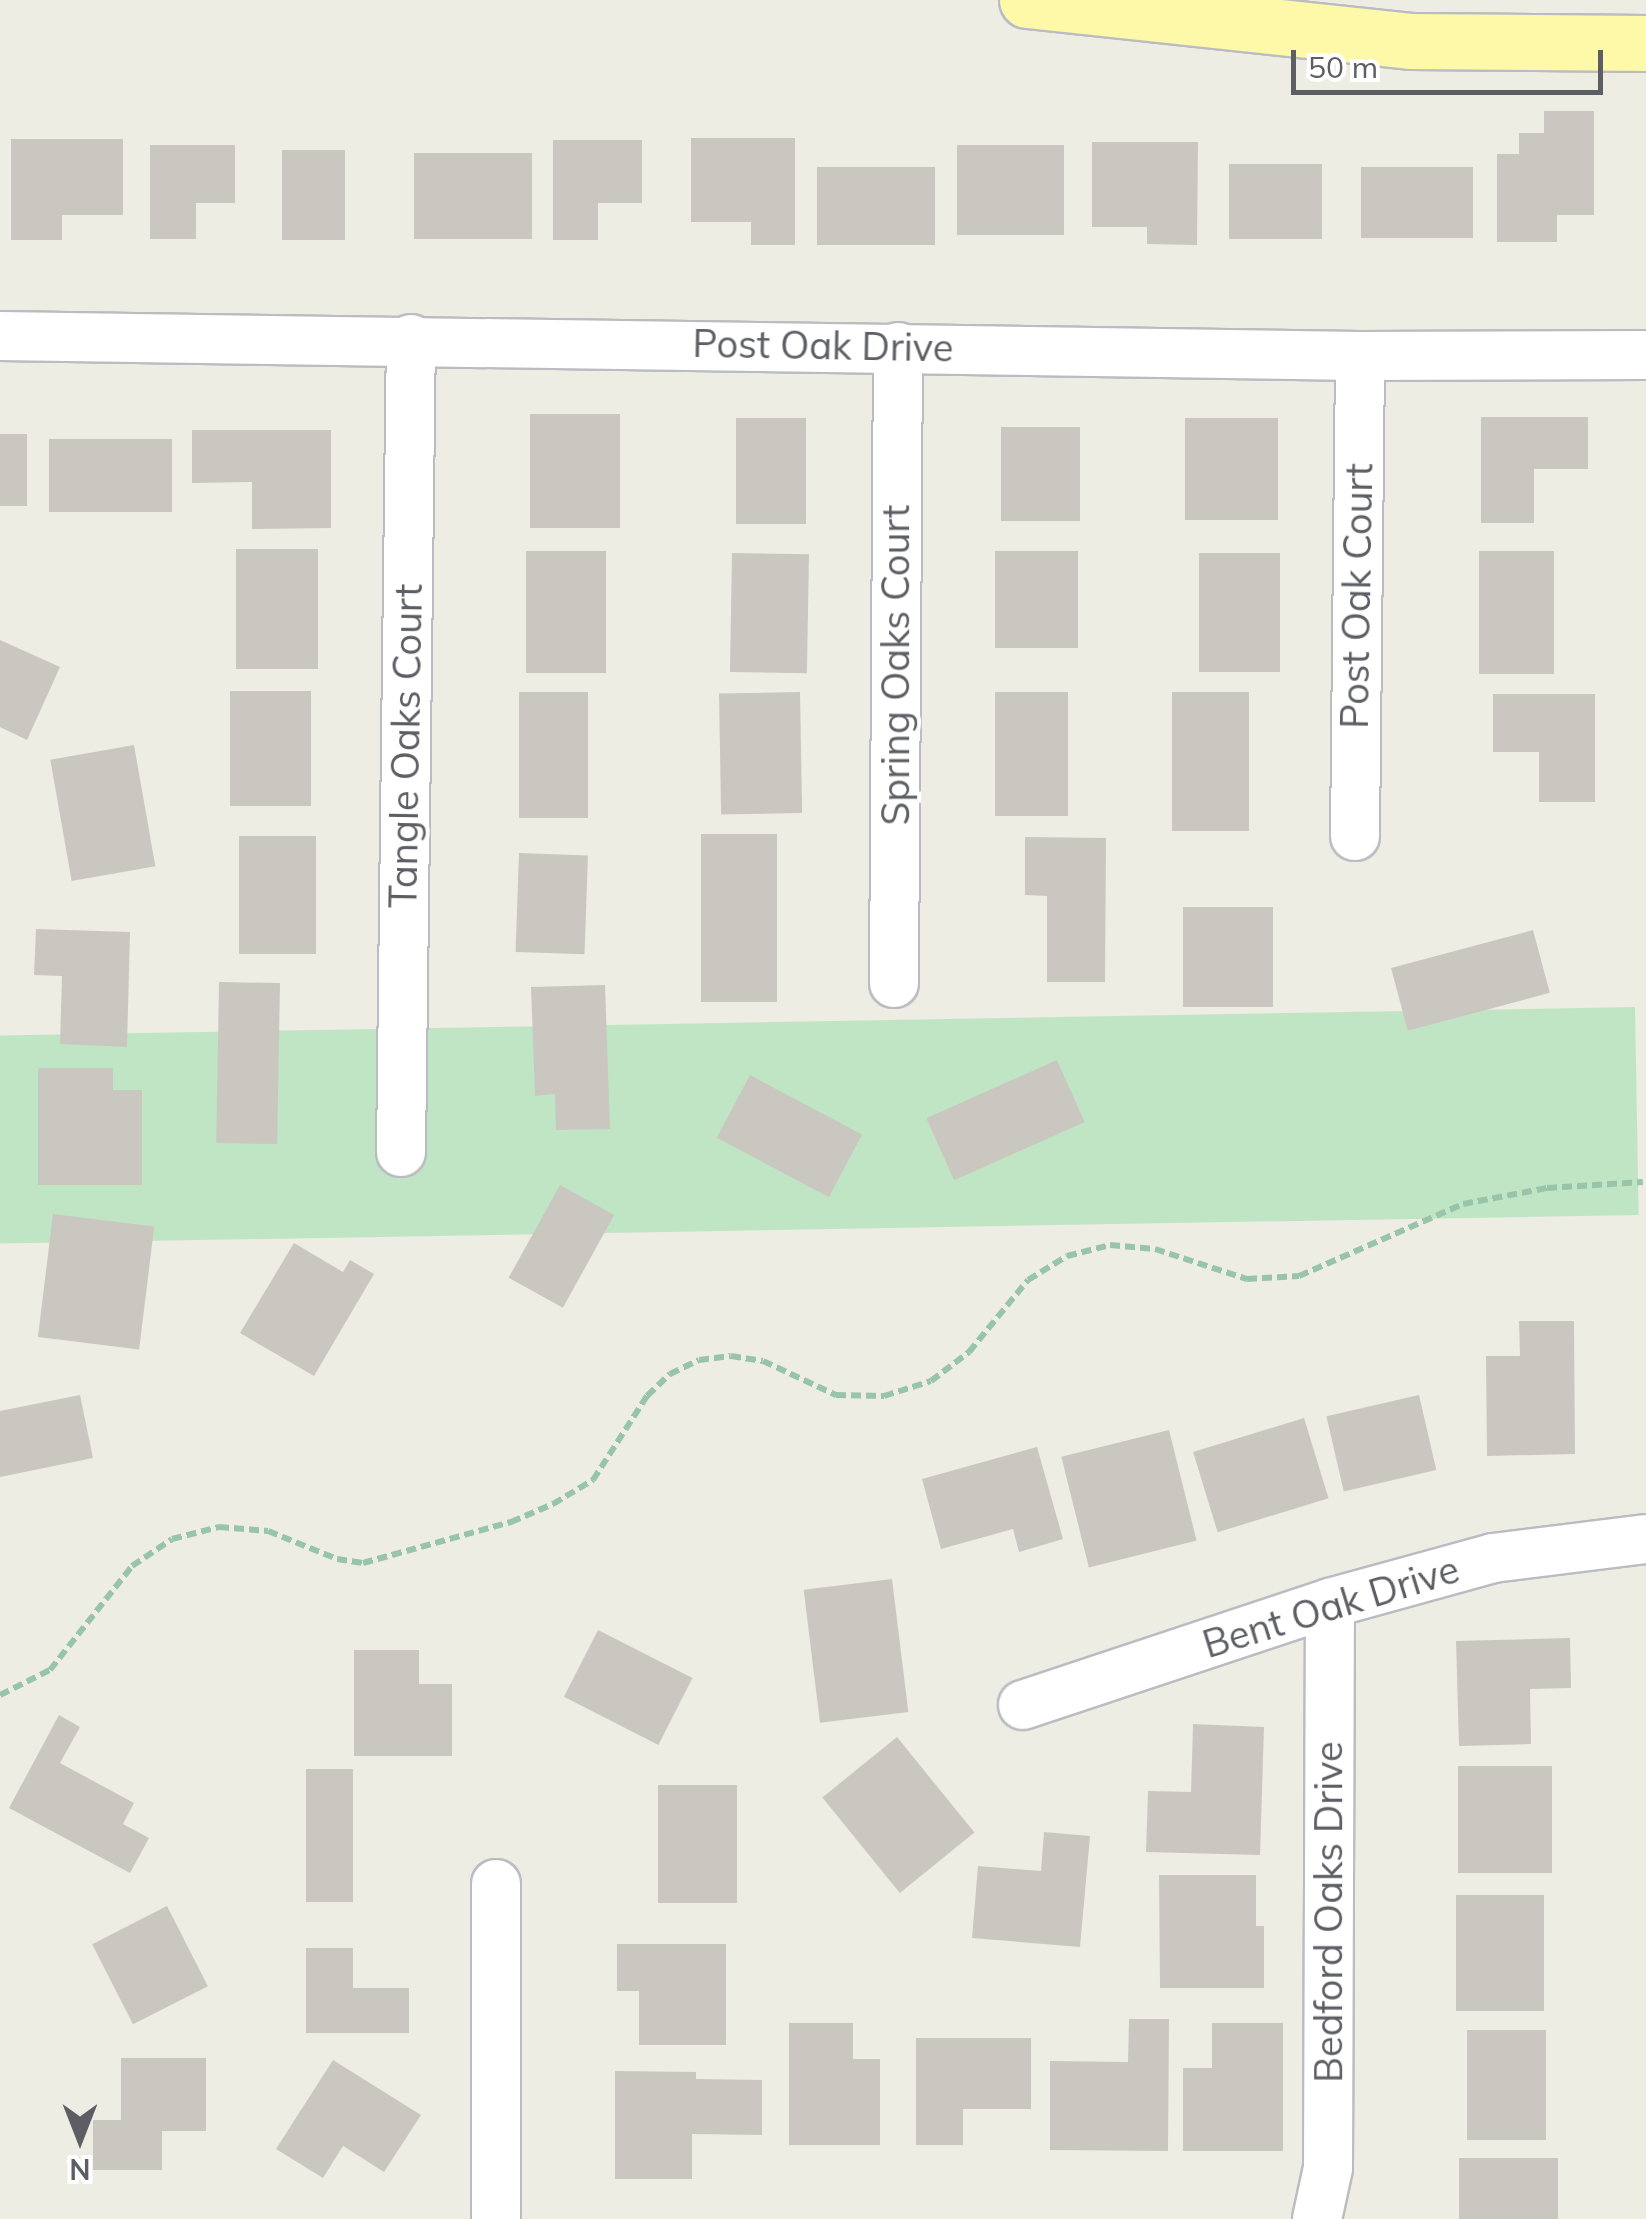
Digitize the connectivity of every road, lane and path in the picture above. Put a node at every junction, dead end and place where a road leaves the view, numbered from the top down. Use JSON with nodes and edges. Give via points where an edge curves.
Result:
{"nodes":[{"id":1,"x":1027,"y":0,"type":"edge"},
{"id":2,"x":1646,"y":42,"type":"edge"},
{"id":3,"x":0,"y":336,"type":"edge"},
{"id":4,"x":411,"y":339,"type":"junction"},
{"id":5,"x":898,"y":347,"type":"junction"},
{"id":6,"x":1646,"y":355,"type":"edge"},
{"id":7,"x":1360,"y":356,"type":"junction"},
{"id":8,"x":1355,"y":836,"type":"dead end"},
{"id":9,"x":894,"y":983,"type":"dead end"},
{"id":10,"x":401,"y":1152,"type":"dead end"},
{"id":11,"x":1643,"y":1182,"type":"dead end"},
{"id":12,"x":1646,"y":1539,"type":"edge"},
{"id":13,"x":1330,"y":1603,"type":"junction"},
{"id":14,"x":0,"y":1695,"type":"edge"},
{"id":15,"x":1023,"y":1705,"type":"dead end"},
{"id":16,"x":496,"y":1884,"type":"dead end"},
{"id":17,"x":496,"y":2219,"type":"edge"},
{"id":18,"x":1317,"y":2219,"type":"edge"}],
"edges":[{"from":1,"to":2,"type":"main road","via":[[1410,41]]},
{"from":3,"to":4,"type":"street","name":"Post Oak Drive"},
{"from":4,"to":5,"type":"street","name":"Post Oak Drive"},
{"from":4,"to":10,"type":"street","name":"Tangle Oaks Court"},
{"from":5,"to":7,"type":"street","name":"Post Oak Drive"},
{"from":5,"to":9,"type":"street","name":"Spring Oaks Court"},
{"from":6,"to":7,"type":"street","name":"Post Oak Drive"},
{"from":7,"to":8,"type":"street","name":"Post Oak Court"},
{"from":11,"to":14,"type":"path","via":[[1547,1188],[1464,1204],[1299,1276],[1248,1279],[1155,1248],[1110,1245],[1067,1256],[1028,1280],[969,1352],[930,1381],[884,1396],[836,1394],[763,1361],[699,1360],[658,1385],[592,1480],[553,1504],[362,1563],[268,1531],[219,1527],[172,1539],[132,1566],[50,1670]]},
{"from":12,"to":13,"type":"street","name":"Bent Oak Drive","via":[[1493,1558]]},
{"from":13,"to":15,"type":"street","name":"Bent Oak Drive"},
{"from":13,"to":18,"type":"street","name":"Bedford Oaks Drive","via":[[1328,2168]]},
{"from":16,"to":17,"type":"street"}]}
